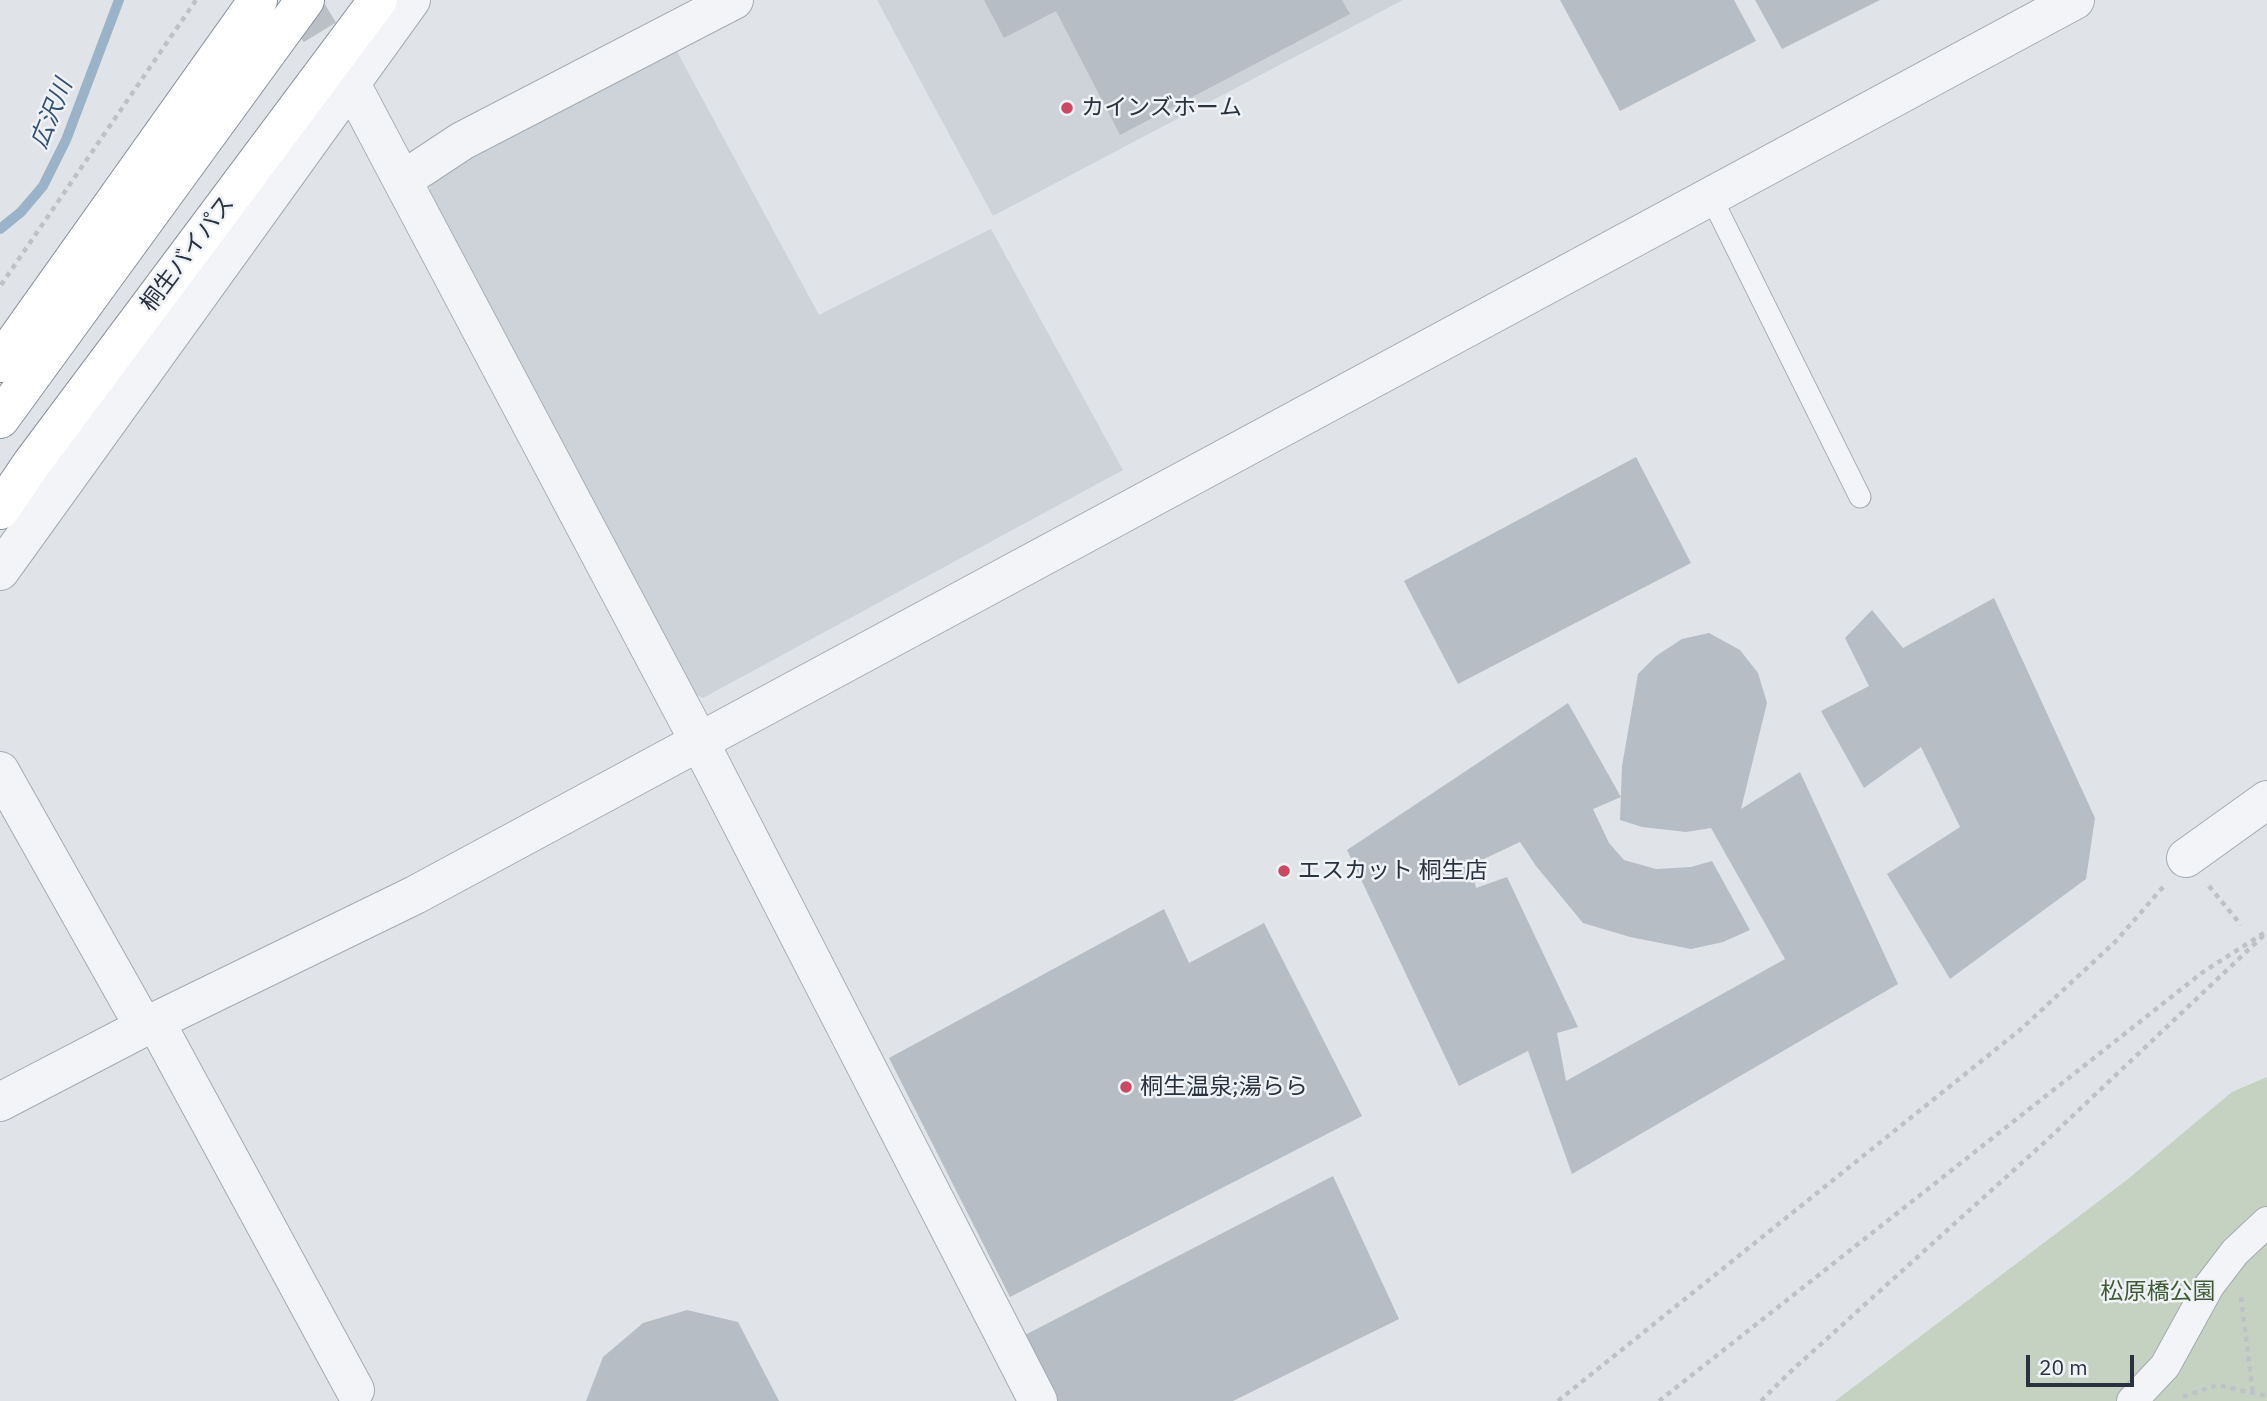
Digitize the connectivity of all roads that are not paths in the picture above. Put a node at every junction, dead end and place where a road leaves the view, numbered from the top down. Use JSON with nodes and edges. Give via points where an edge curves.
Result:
{"nodes":[{"id":1,"x":258,"y":0,"type":"edge"},
{"id":2,"x":305,"y":0,"type":"edge"},
{"id":3,"x":378,"y":0,"type":"edge"},
{"id":4,"x":411,"y":0,"type":"edge"},
{"id":5,"x":734,"y":0,"type":"edge"},
{"id":6,"x":2075,"y":0,"type":"edge"},
{"id":7,"x":350,"y":82,"type":"junction"},
{"id":8,"x":403,"y":180,"type":"junction"},
{"id":9,"x":1711,"y":197,"type":"junction"},
{"id":10,"x":0,"y":363,"type":"edge"},
{"id":11,"x":0,"y":419,"type":"edge"},
{"id":12,"x":1860,"y":497,"type":"dead end"},
{"id":13,"x":0,"y":510,"type":"edge"},
{"id":14,"x":0,"y":571,"type":"edge"},
{"id":15,"x":700,"y":744,"type":"junction"},
{"id":16,"x":0,"y":771,"type":"edge"},
{"id":17,"x":2267,"y":800,"type":"edge"},
{"id":18,"x":2195,"y":869,"type":"road end"},
{"id":19,"x":150,"y":1024,"type":"junction"},
{"id":20,"x":0,"y":1102,"type":"edge"},
{"id":21,"x":2267,"y":1222,"type":"edge"},
{"id":22,"x":355,"y":1390,"type":"dead end"},
{"id":23,"x":2136,"y":1396,"type":"edge"},
{"id":24,"x":1038,"y":1401,"type":"edge"}],
"edges":[{"from":1,"to":10,"type":"highway"},
{"from":2,"to":11,"type":"highway"},
{"from":3,"to":13,"type":"highway","name":"桐生バイパス"},
{"from":4,"to":7,"type":"street"},
{"from":5,"to":8,"type":"street","via":[[463,141]]},
{"from":6,"to":9,"type":"street"},
{"from":7,"to":8,"type":"street"},
{"from":7,"to":14,"type":"street"},
{"from":8,"to":15,"type":"street"},
{"from":9,"to":12,"type":"lane"},
{"from":9,"to":15,"type":"street"},
{"from":15,"to":19,"type":"street","via":[[415,895]]},
{"from":15,"to":24,"type":"street"},
{"from":16,"to":19,"type":"street"},
{"from":17,"to":18,"type":"street"},
{"from":19,"to":20,"type":"street"},
{"from":19,"to":22,"type":"street"},
{"from":21,"to":23,"type":"street","via":[[2235,1252],[2209,1286],[2165,1366]]}]}
